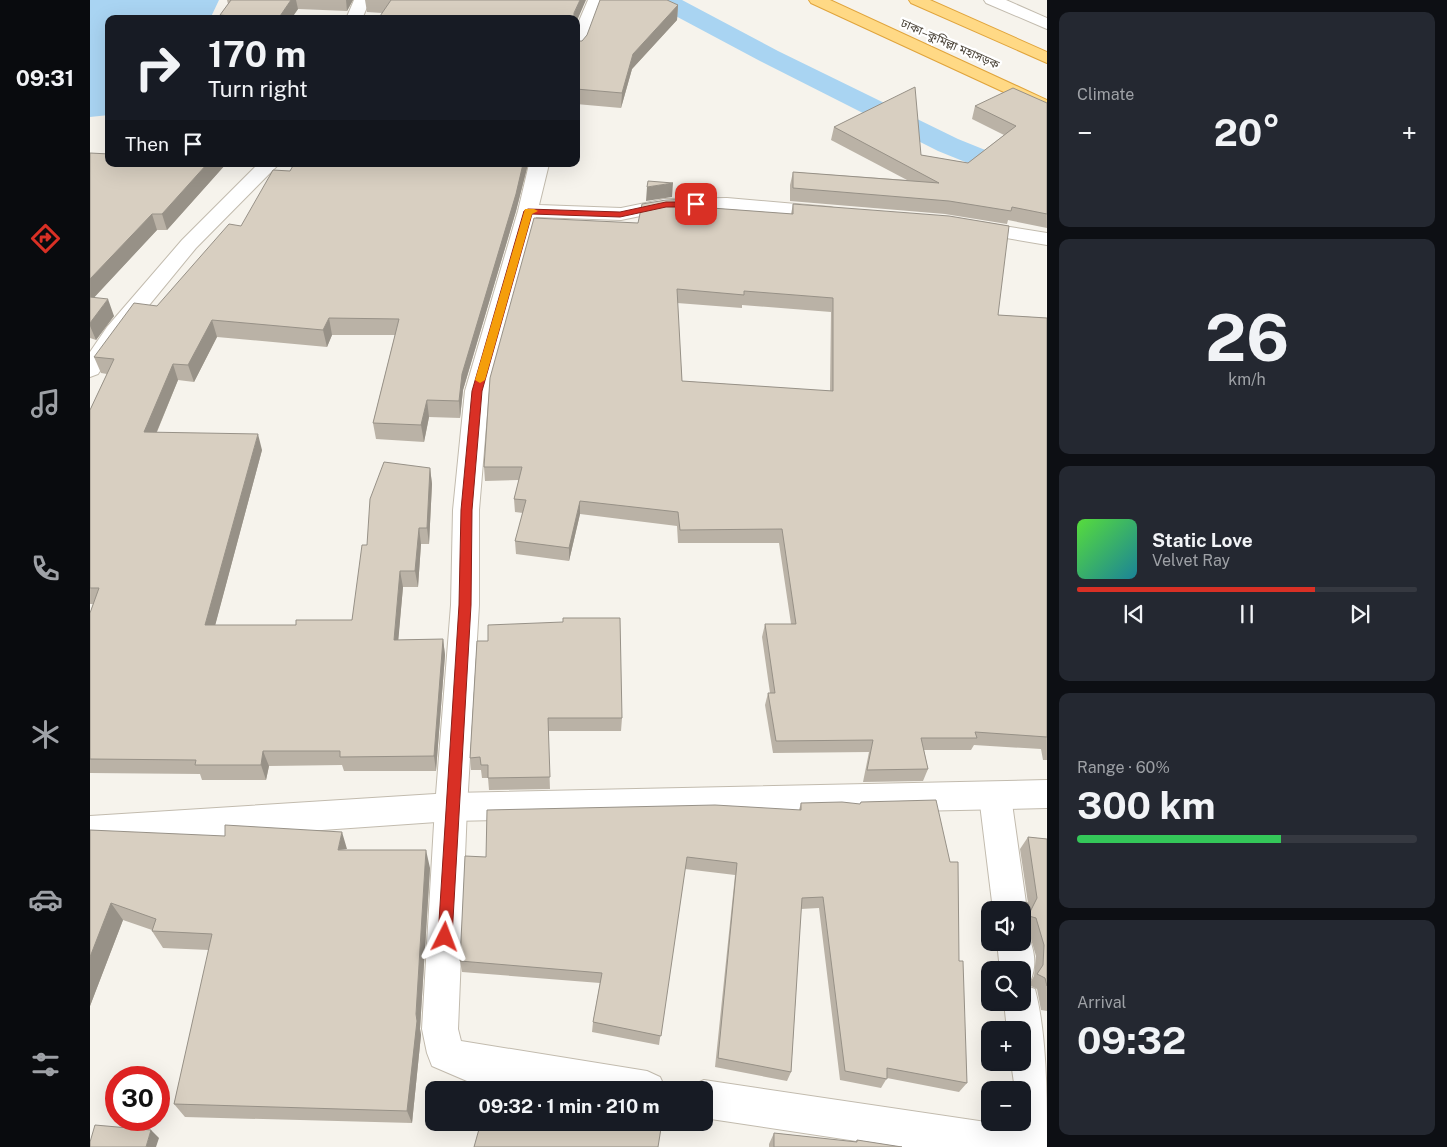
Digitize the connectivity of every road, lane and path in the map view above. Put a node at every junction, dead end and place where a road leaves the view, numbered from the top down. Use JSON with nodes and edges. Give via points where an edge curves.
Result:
{"nodes":[{"id":1,"x":362,"y":0,"type":"edge"},
{"id":2,"x":596,"y":0,"type":"edge"},
{"id":3,"x":817,"y":0,"type":"edge"},
{"id":4,"x":853,"y":0,"type":"edge"},
{"id":5,"x":917,"y":0,"type":"edge"},
{"id":6,"x":992,"y":0,"type":"edge"},
{"id":7,"x":356,"y":15,"type":"edge"},
{"id":8,"x":1047,"y":24,"type":"edge"},
{"id":9,"x":580,"y":40,"type":"edge"},
{"id":10,"x":976,"y":56,"type":"dead end"},
{"id":11,"x":1047,"y":58,"type":"edge"},
{"id":12,"x":1047,"y":107,"type":"edge"},
{"id":13,"x":266,"y":167,"type":"edge"},
{"id":14,"x":538,"y":167,"type":"edge"},
{"id":15,"x":528,"y":211,"type":"junction"},
{"id":16,"x":847,"y":214,"type":"edge"},
{"id":17,"x":954,"y":223,"type":"edge"},
{"id":18,"x":1047,"y":239,"type":"edge"},
{"id":19,"x":90,"y":369,"type":"edge"},
{"id":20,"x":1047,"y":794,"type":"edge"},
{"id":21,"x":996,"y":796,"type":"junction"},
{"id":22,"x":452,"y":807,"type":"junction"},
{"id":23,"x":90,"y":831,"type":"edge"},
{"id":24,"x":1009,"y":901,"type":"edge"},
{"id":25,"x":1023,"y":1011,"type":"edge"},
{"id":26,"x":589,"y":1081,"type":"edge"},
{"id":27,"x":713,"y":1100,"type":"edge"},
{"id":28,"x":1025,"y":1147,"type":"edge"},
{"id":29,"x":1041,"y":1147,"type":"edge"}],
"edges":[{"from":1,"to":7,"type":"street"},
{"from":2,"to":9,"type":"street"},
{"from":3,"to":12,"type":"highway"},
{"from":4,"to":10,"type":"highway","name":"ঢাকা–কুমিল্লা মহাসড়ক"},
{"from":5,"to":11,"type":"highway","name":"ঢাকা–কুমিল্লা মহাসড়ক"},
{"from":6,"to":8,"type":"street"},
{"from":13,"to":19,"type":"street","via":[[189,244],[114,332]]},
{"from":14,"to":15,"type":"street"},
{"from":15,"to":16,"type":"street","via":[[620,214],[666,205],[727,204]]},
{"from":15,"to":22,"type":"street","via":[[477,391],[466,510],[465,605]]},
{"from":17,"to":18,"type":"street"},
{"from":20,"to":21,"type":"street"},
{"from":21,"to":22,"type":"street"},
{"from":21,"to":24,"type":"street"},
{"from":22,"to":23,"type":"street"},
{"from":22,"to":26,"type":"street","via":[[440,1029],[445,1052],[467,1062]]},
{"from":25,"to":29,"type":"street"},
{"from":27,"to":28,"type":"street"}]}
